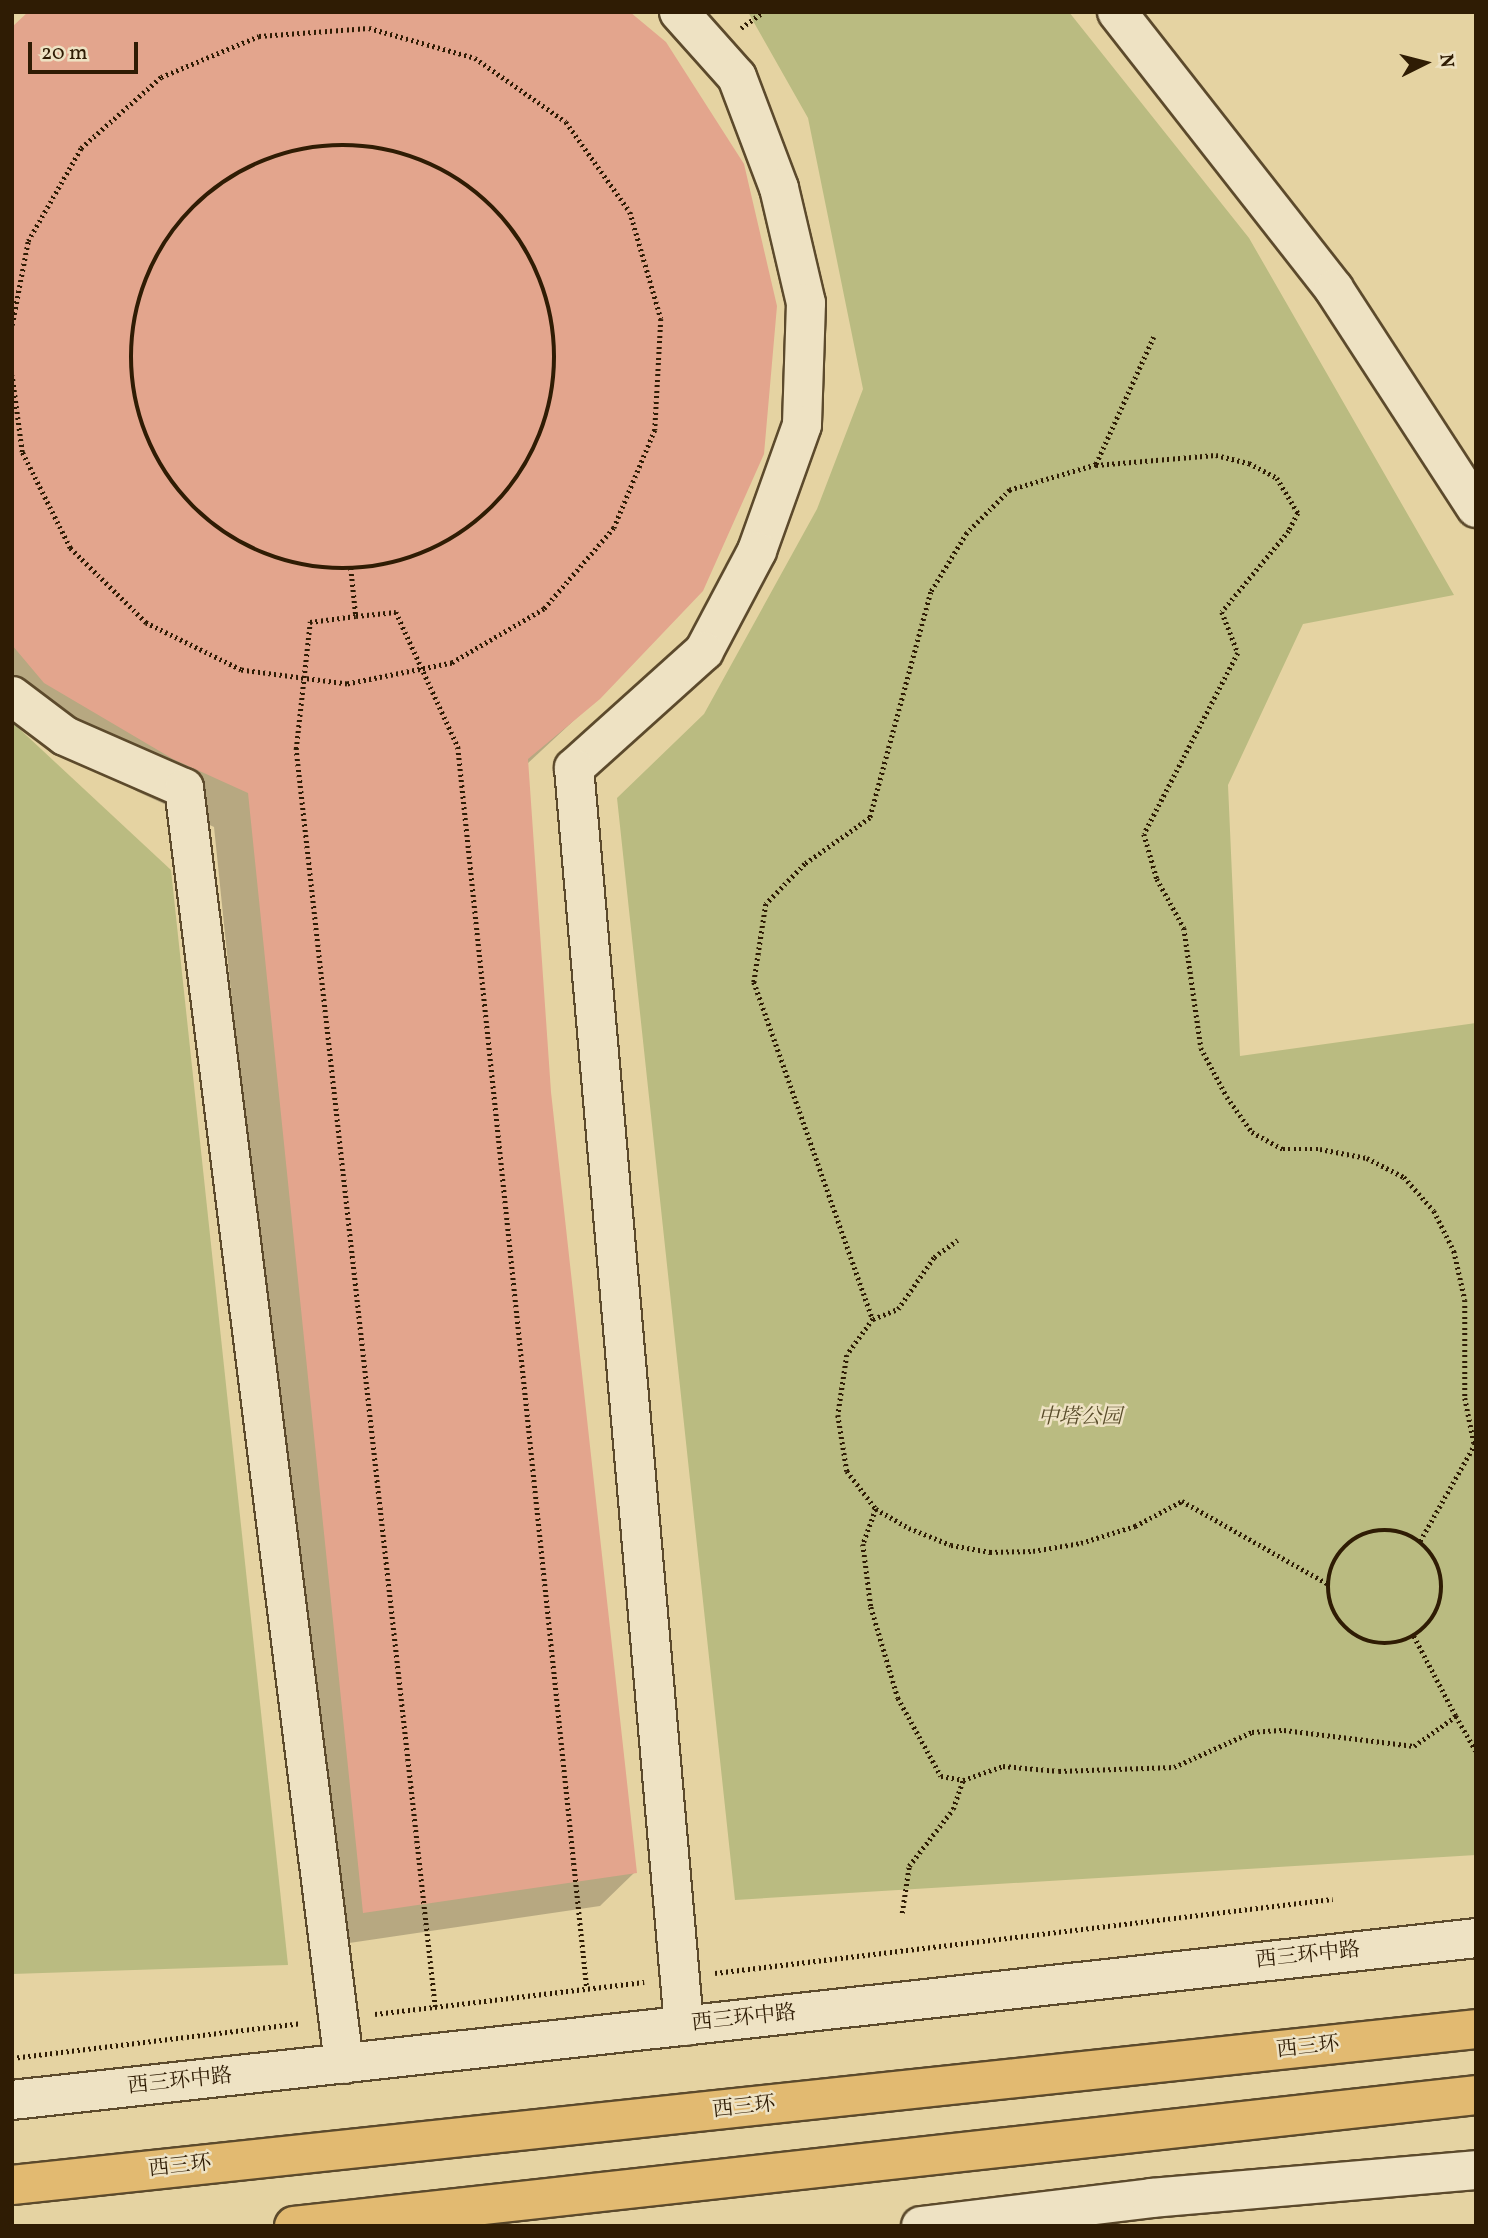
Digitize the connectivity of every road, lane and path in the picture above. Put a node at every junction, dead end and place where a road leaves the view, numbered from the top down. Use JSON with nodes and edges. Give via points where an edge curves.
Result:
{"nodes":[{"id":1,"x":680,"y":12,"type":"edge"},
{"id":2,"x":1118,"y":12,"type":"edge"},
{"id":3,"x":12,"y":325,"type":"edge"},
{"id":4,"x":1154,"y":337,"type":"dead end"},
{"id":5,"x":12,"y":376,"type":"edge"},
{"id":6,"x":1096,"y":465,"type":"junction"},
{"id":7,"x":1476,"y":508,"type":"edge"},
{"id":8,"x":351,"y":568,"type":"junction"},
{"id":9,"x":356,"y":616,"type":"junction"},
{"id":10,"x":422,"y":669,"type":"junction"},
{"id":11,"x":304,"y":678,"type":"junction"},
{"id":12,"x":12,"y":696,"type":"edge"},
{"id":13,"x":957,"y":1240,"type":"dead end"},
{"id":14,"x":873,"y":1319,"type":"junction"},
{"id":15,"x":1475,"y":1443,"type":"edge"},
{"id":16,"x":876,"y":1509,"type":"junction"},
{"id":17,"x":1420,"y":1541,"type":"junction"},
{"id":18,"x":1328,"y":1584,"type":"junction"},
{"id":19,"x":1414,"y":1636,"type":"junction"},
{"id":20,"x":1456,"y":1716,"type":"junction"},
{"id":21,"x":1476,"y":1751,"type":"edge"},
{"id":22,"x":963,"y":1780,"type":"junction"},
{"id":23,"x":902,"y":1913,"type":"dead end"},
{"id":24,"x":1476,"y":1938,"type":"edge"},
{"id":25,"x":587,"y":1989,"type":"dead end"},
{"id":26,"x":435,"y":2007,"type":"dead end"},
{"id":27,"x":684,"y":2025,"type":"junction"},
{"id":28,"x":1476,"y":2029,"type":"edge"},
{"id":29,"x":344,"y":2064,"type":"junction"},
{"id":30,"x":1476,"y":2095,"type":"edge"},
{"id":31,"x":12,"y":2101,"type":"edge"},
{"id":32,"x":1476,"y":2170,"type":"edge"},
{"id":33,"x":12,"y":2185,"type":"edge"},
{"id":34,"x":294,"y":2226,"type":"edge"},
{"id":35,"x":921,"y":2226,"type":"edge"}],
"edges":[{"from":1,"to":27,"type":"street","via":[[737,77],[779,188],[806,303],[802,425],[757,551],[704,651],[574,768]]},
{"from":2,"to":7,"type":"street","via":[[1334,289]]},
{"from":3,"to":10,"type":"path","via":[[29,241],[81,148],[161,77],[258,36],[369,28],[475,58],[566,122],[630,212],[661,319],[654,430],[614,528],[544,609],[452,663]]},
{"from":4,"to":6,"type":"path"},
{"from":5,"to":11,"type":"path","via":[[22,452],[70,548],[146,623],[241,670]]},
{"from":6,"to":14,"type":"path","via":[[1010,489],[967,533],[931,592],[870,818],[805,864],[766,904],[754,982]]},
{"from":6,"to":15,"type":"path","via":[[1216,455],[1249,463],[1277,478],[1298,513],[1289,531],[1222,612],[1238,653],[1144,834],[1157,879],[1184,928],[1201,1048],[1252,1132],[1283,1149],[1320,1149],[1367,1158],[1404,1177],[1434,1211],[1454,1251],[1465,1300],[1465,1398]]},
{"from":8,"to":8,"type":"path","via":[[303,567],[237,542],[182,497],[145,437],[131,367],[138,296],[170,233],[219,182],[283,151],[354,143],[421,158],[481,193],[504,220],[526,247],[551,312],[555,382],[536,449],[496,506],[440,547],[374,569]]},
{"from":8,"to":9,"type":"path"},
{"from":9,"to":10,"type":"path","via":[[396,611]]},
{"from":9,"to":11,"type":"path","via":[[310,622]]},
{"from":10,"to":11,"type":"path","via":[[348,684]]},
{"from":10,"to":25,"type":"path","via":[[458,747]]},
{"from":11,"to":26,"type":"path","via":[[296,749]]},
{"from":12,"to":29,"type":"street","via":[[65,736],[184,788]]},
{"from":13,"to":14,"type":"path","via":[[934,1256],[898,1309]]},
{"from":14,"to":16,"type":"path","via":[[847,1355],[838,1415],[847,1471]]},
{"from":15,"to":17,"type":"path"},
{"from":16,"to":18,"type":"path","via":[[951,1545],[990,1552],[1033,1551],[1081,1543],[1135,1526],[1182,1501]]},
{"from":16,"to":22,"type":"path","via":[[863,1544],[871,1606],[898,1698],[940,1776]]},
{"from":17,"to":18,"type":"path","via":[[1404,1532],[1369,1531],[1341,1551]]},
{"from":17,"to":19,"type":"path","via":[[1441,1572],[1443,1590],[1429,1624]]},
{"from":18,"to":19,"type":"path","via":[[1337,1617],[1356,1635],[1380,1643]]},
{"from":19,"to":20,"type":"path"},
{"from":20,"to":21,"type":"path"},
{"from":20,"to":22,"type":"path","via":[[1414,1746],[1284,1730],[1252,1732],[1174,1766],[1059,1771],[1003,1766]]},
{"from":22,"to":23,"type":"path","via":[[953,1809],[909,1866]]},
{"from":24,"to":27,"type":"street","name":"西三环中路"},
{"from":27,"to":29,"type":"street","name":"西三环中路"},
{"from":28,"to":33,"type":"highway","name":"西三环"},
{"from":29,"to":31,"type":"street","name":"西三环中路"},
{"from":30,"to":34,"type":"highway"},
{"from":32,"to":35,"type":"street","via":[[1151,2199]]}]}
